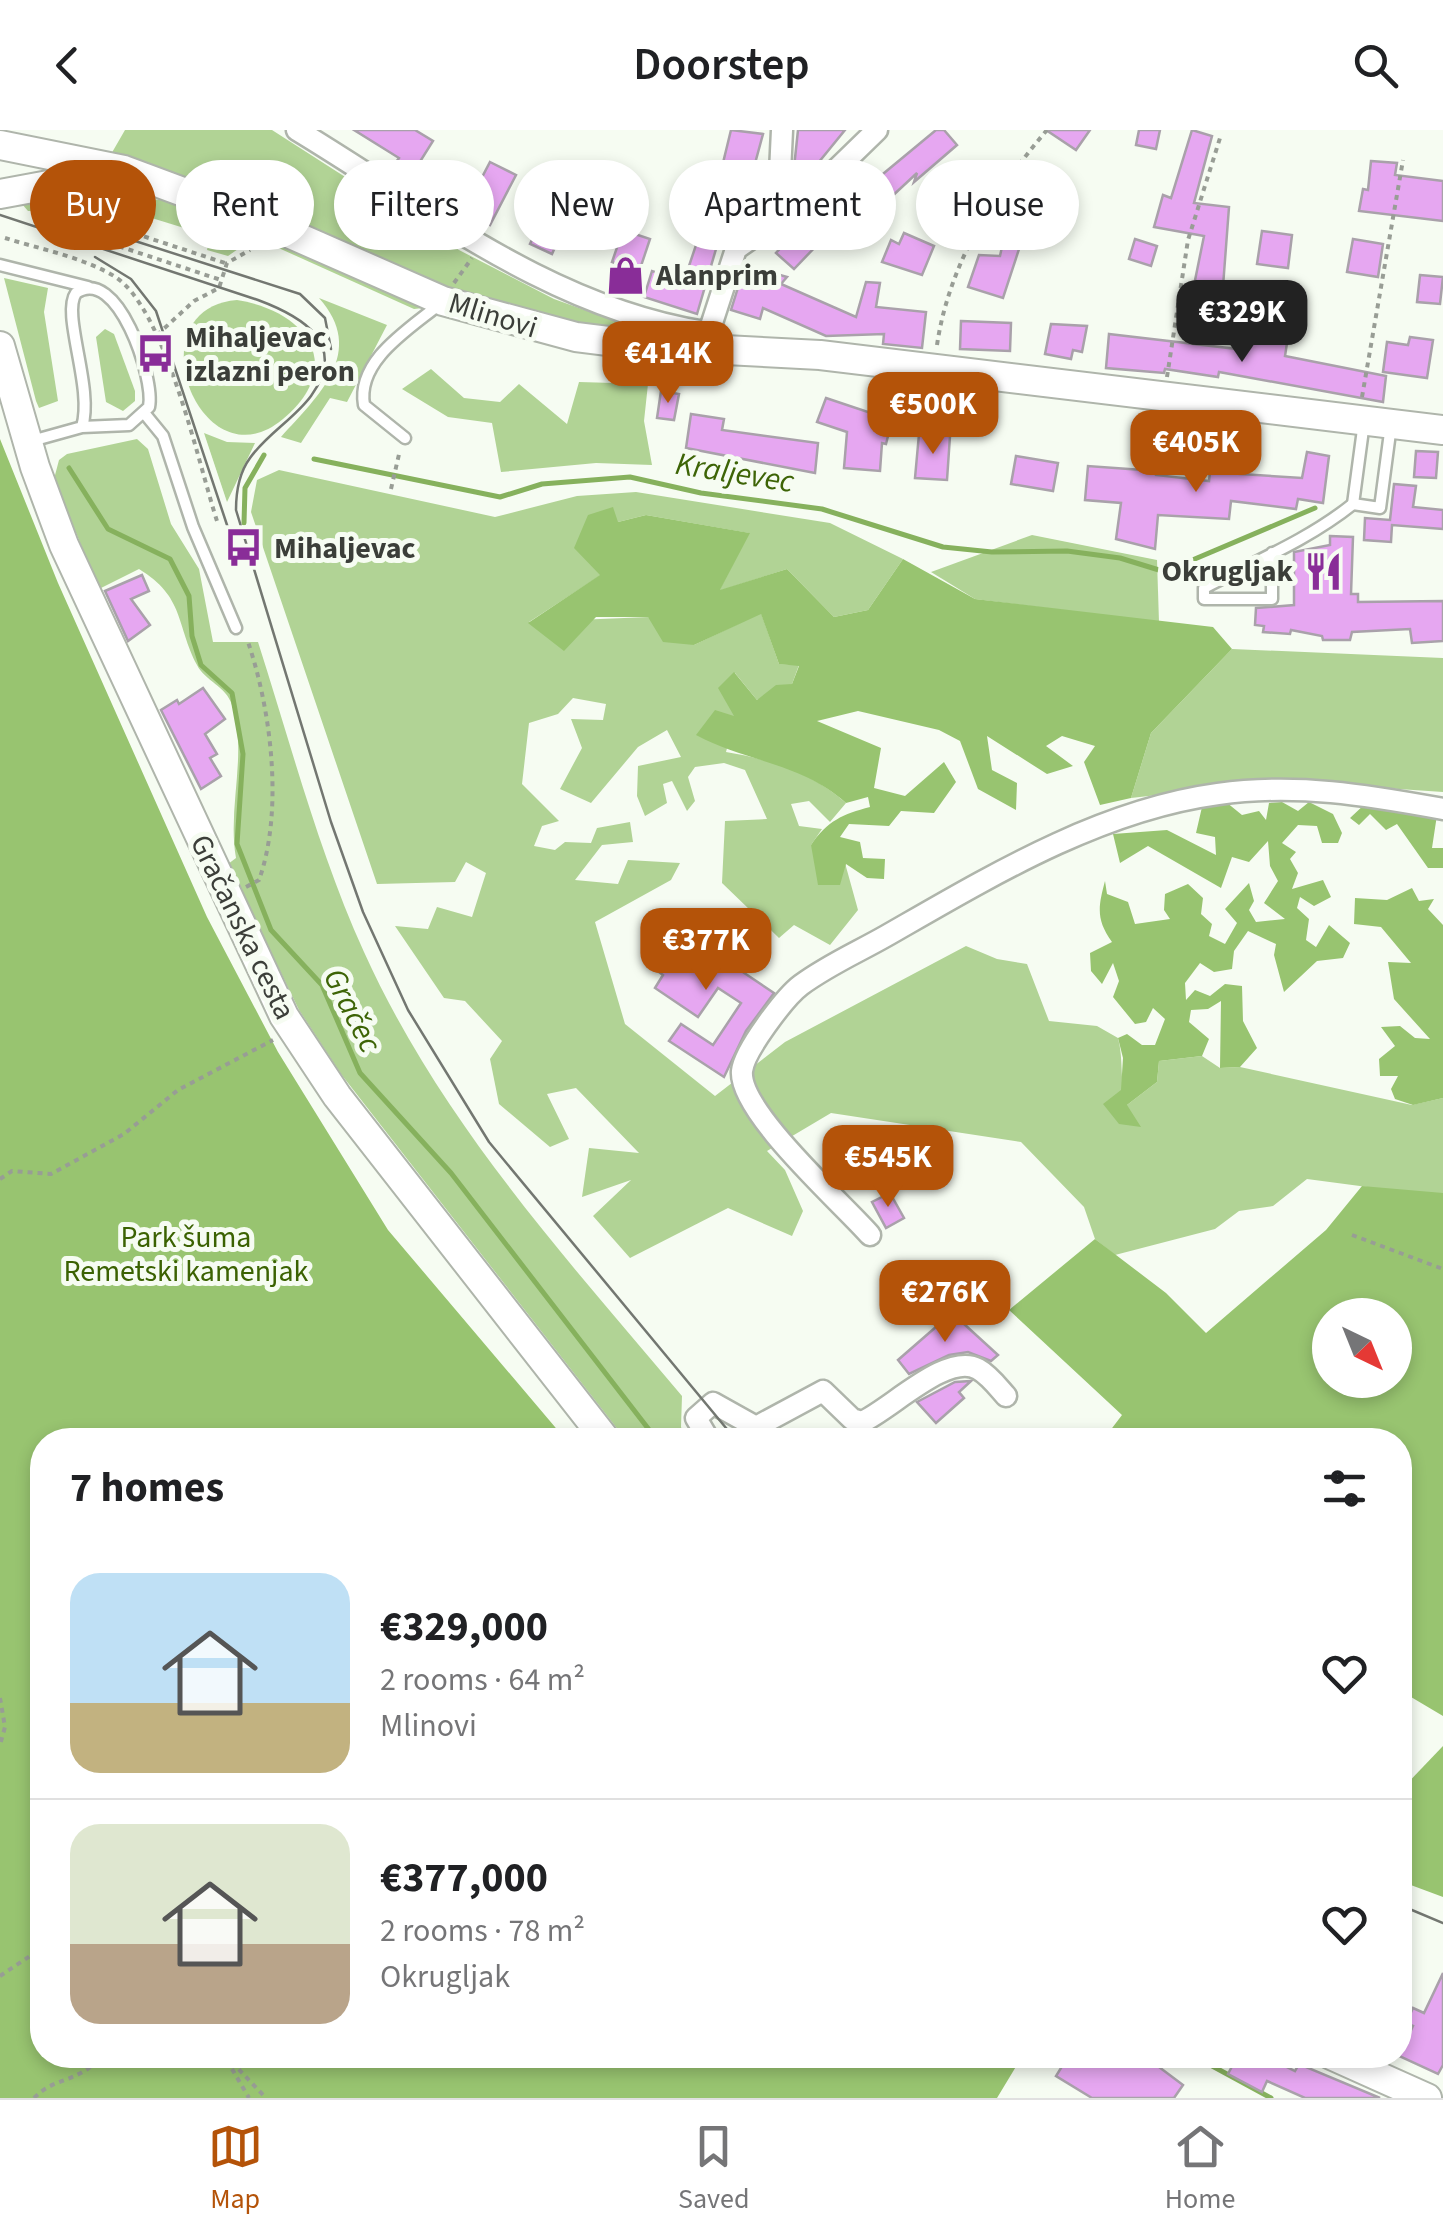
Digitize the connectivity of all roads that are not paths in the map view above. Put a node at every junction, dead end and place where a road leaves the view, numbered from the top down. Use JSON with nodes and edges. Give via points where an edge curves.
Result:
{"nodes":[{"id":1,"x":296,"y":130,"type":"edge"},
{"id":2,"x":782,"y":130,"type":"edge"},
{"id":3,"x":877,"y":130,"type":"edge"},
{"id":4,"x":5,"y":148,"type":"edge"},
{"id":5,"x":781,"y":160,"type":"edge"},
{"id":6,"x":846,"y":160,"type":"edge"},
{"id":7,"x":160,"y":186,"type":"junction"},
{"id":8,"x":0,"y":194,"type":"edge"},
{"id":9,"x":737,"y":250,"type":"edge"},
{"id":10,"x":0,"y":265,"type":"edge"},
{"id":11,"x":89,"y":287,"type":"junction"},
{"id":12,"x":437,"y":298,"type":"junction"},
{"id":13,"x":0,"y":346,"type":"edge"},
{"id":14,"x":4,"y":378,"type":"edge"},
{"id":15,"x":146,"y":414,"type":"junction"},
{"id":16,"x":1372,"y":417,"type":"junction"},
{"id":17,"x":82,"y":427,"type":"junction"},
{"id":18,"x":1443,"y":430,"type":"edge"},
{"id":19,"x":405,"y":438,"type":"dead end"},
{"id":20,"x":27,"y":443,"type":"junction"},
{"id":21,"x":1354,"y":504,"type":"junction"},
{"id":22,"x":1272,"y":552,"type":"junction"},
{"id":23,"x":236,"y":628,"type":"road end"},
{"id":24,"x":1443,"y":809,"type":"edge"},
{"id":25,"x":870,"y":1235,"type":"dead end"},
{"id":26,"x":1006,"y":1396,"type":"dead end"},
{"id":27,"x":597,"y":1428,"type":"edge"},
{"id":28,"x":702,"y":1428,"type":"edge"},
{"id":29,"x":1361,"y":2068,"type":"edge"},
{"id":30,"x":1427,"y":2098,"type":"edge"}],
"edges":[{"from":1,"to":9,"type":"street","via":[[477,244],[567,289],[682,328],[710,329]]},
{"from":2,"to":5,"type":"street"},
{"from":3,"to":6,"type":"street"},
{"from":4,"to":7,"type":"main road","name":"Mlinovi","via":[[98,162]]},
{"from":7,"to":8,"type":"main road","name":"Mlinovi","via":[[54,184]]},
{"from":7,"to":12,"type":"main road","name":"Mlinovi","via":[[261,221]]},
{"from":10,"to":11,"type":"lane"},
{"from":11,"to":15,"type":"lane","via":[[113,297],[132,337],[150,387]]},
{"from":11,"to":17,"type":"lane","via":[[69,307],[82,356]]},
{"from":12,"to":16,"type":"main road","name":"Mlinovi","via":[[602,341],[820,355]]},
{"from":12,"to":19,"type":"lane","via":[[384,350],[364,384],[364,405]]},
{"from":13,"to":14,"type":"main road","name":"Gračanska cesta"},
{"from":14,"to":20,"type":"main road","name":"Gračanska cesta"},
{"from":15,"to":17,"type":"lane","via":[[120,427]]},
{"from":15,"to":23,"type":"lane","via":[[163,436]]},
{"from":16,"to":18,"type":"main road","name":"Mlinovi"},
{"from":16,"to":21,"type":"lane"},
{"from":16,"to":21,"type":"lane","via":[[1380,508]]},
{"from":17,"to":20,"type":"lane"},
{"from":20,"to":27,"type":"main road","name":"Gračanska cesta","via":[[58,532],[130,694],[284,1016],[338,1096]]},
{"from":21,"to":22,"type":"lane","via":[[1311,537]]},
{"from":22,"to":22,"type":"lane","via":[[1204,588],[1204,599],[1272,599]]},
{"from":24,"to":25,"type":"street","via":[[1320,789],[1220,793],[1178,802],[1039,852],[802,984],[750,1050],[743,1082],[760,1116]]},
{"from":26,"to":28,"type":"street","via":[[978,1369],[960,1364],[862,1422],[824,1391],[756,1427],[713,1404],[696,1418]]},
{"from":29,"to":30,"type":"main road"}]}
